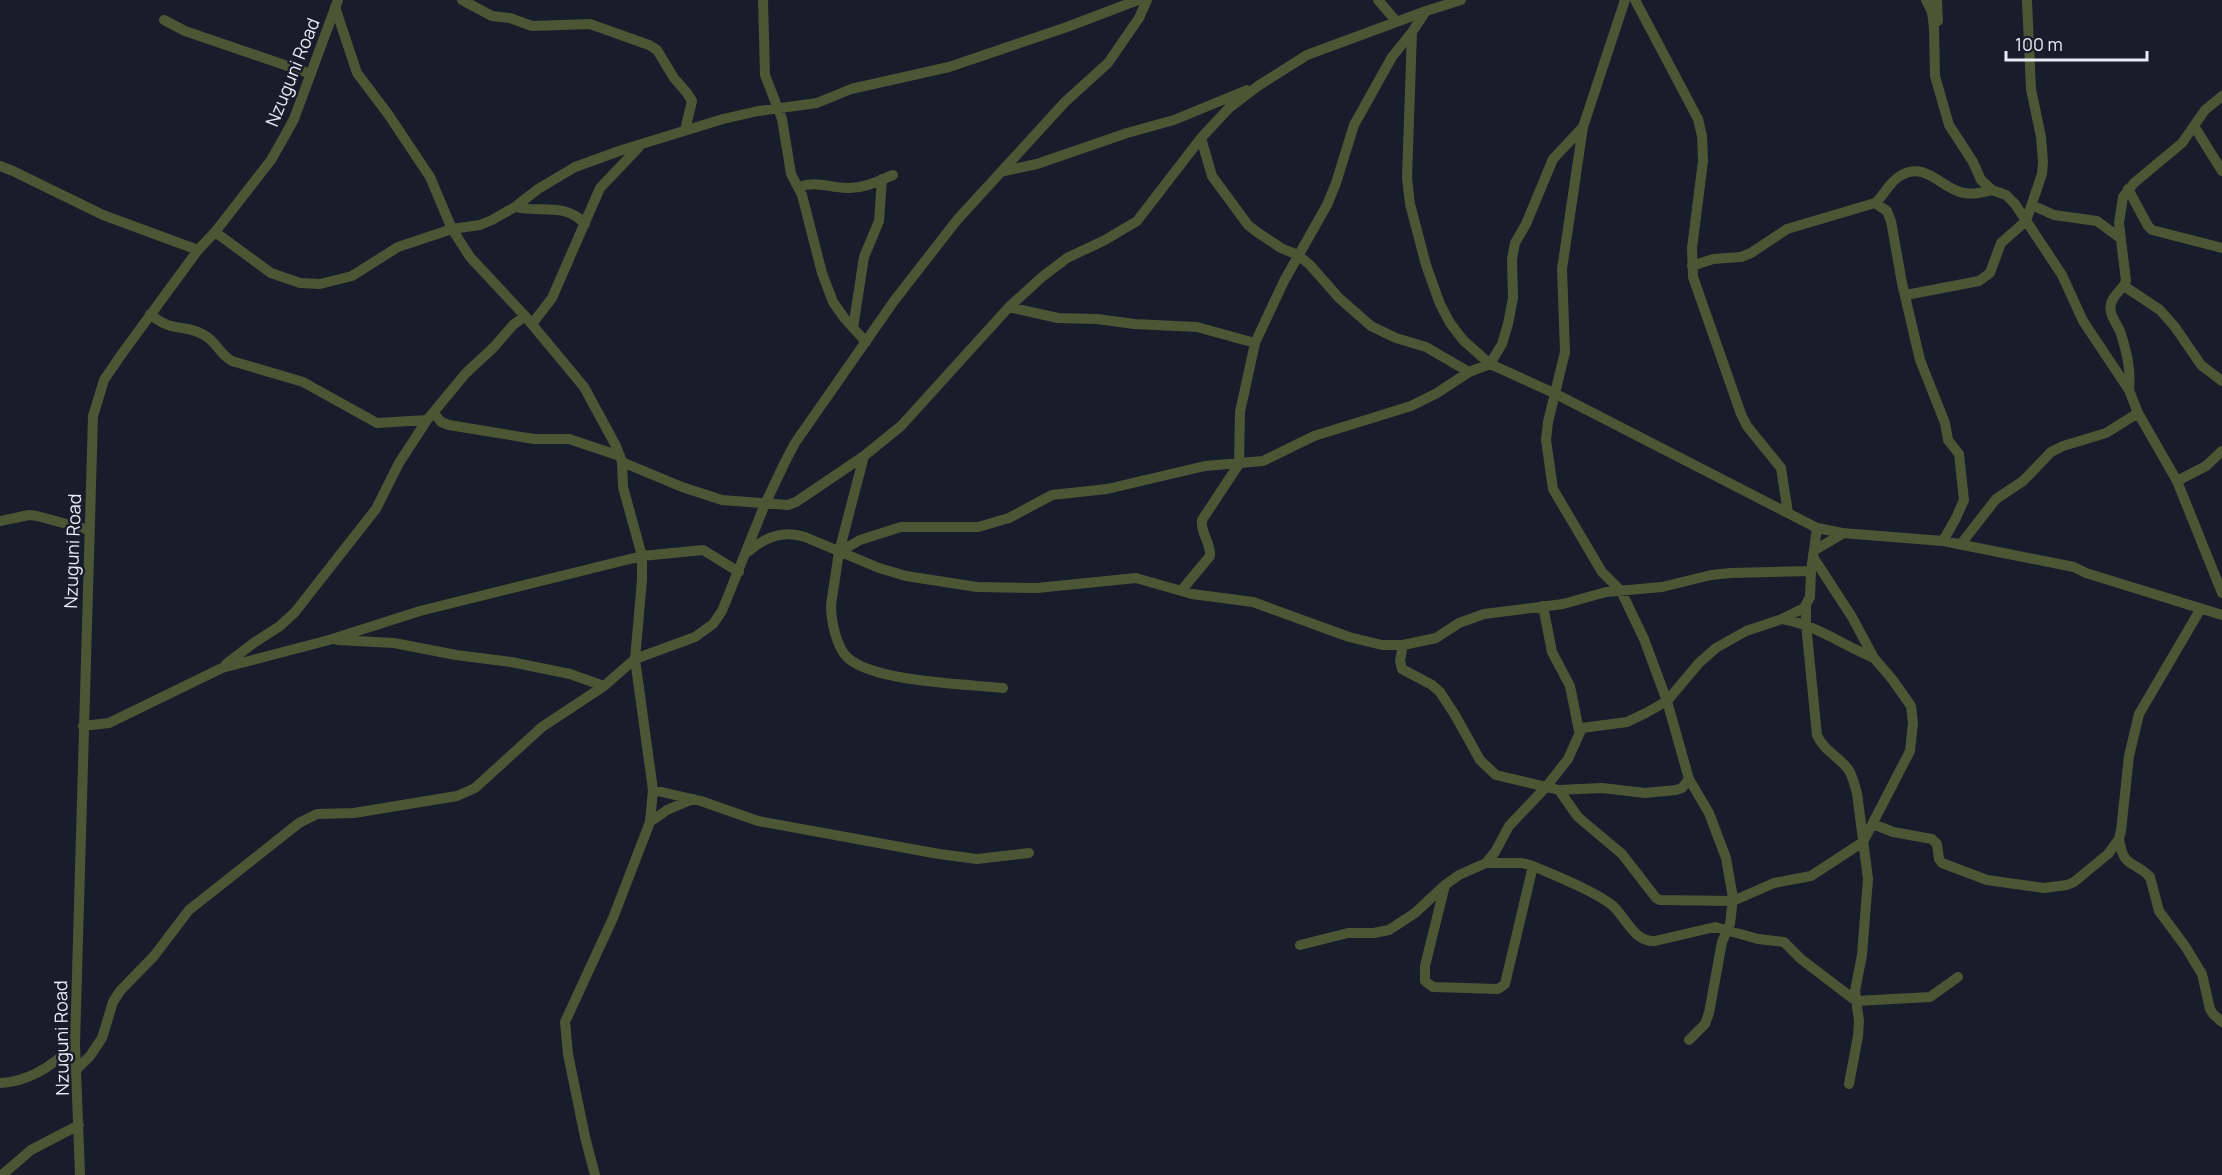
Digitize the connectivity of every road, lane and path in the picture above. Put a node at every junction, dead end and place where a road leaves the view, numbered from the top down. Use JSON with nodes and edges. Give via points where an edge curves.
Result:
{"nodes":[{"id":1,"x":462,"y":0,"type":"edge"},
{"id":2,"x":763,"y":0,"type":"edge"},
{"id":3,"x":1138,"y":0,"type":"edge"},
{"id":4,"x":1147,"y":0,"type":"edge"},
{"id":5,"x":1378,"y":0,"type":"edge"},
{"id":6,"x":1461,"y":0,"type":"edge"},
{"id":7,"x":1625,"y":0,"type":"edge"},
{"id":8,"x":1635,"y":0,"type":"edge"},
{"id":9,"x":1926,"y":0,"type":"edge"},
{"id":10,"x":1937,"y":0,"type":"edge"},
{"id":11,"x":2027,"y":0,"type":"edge"},
{"id":12,"x":336,"y":4,"type":"edge"},
{"id":13,"x":1426,"y":11,"type":"junction"},
{"id":14,"x":164,"y":20,"type":"dead end"},
{"id":15,"x":1396,"y":21,"type":"junction"},
{"id":16,"x":1934,"y":28,"type":"junction"},
{"id":17,"x":1412,"y":32,"type":"junction"},
{"id":18,"x":311,"y":74,"type":"junction"},
{"id":19,"x":1258,"y":86,"type":"junction"},
{"id":20,"x":2222,"y":96,"type":"edge"},
{"id":21,"x":778,"y":108,"type":"junction"},
{"id":22,"x":1583,"y":126,"type":"junction"},
{"id":23,"x":2194,"y":126,"type":"junction"},
{"id":24,"x":685,"y":130,"type":"junction"},
{"id":25,"x":1201,"y":138,"type":"junction"},
{"id":26,"x":640,"y":145,"type":"junction"},
{"id":27,"x":0,"y":166,"type":"edge"},
{"id":28,"x":1004,"y":171,"type":"junction"},
{"id":29,"x":2222,"y":171,"type":"edge"},
{"id":30,"x":799,"y":187,"type":"junction"},
{"id":31,"x":2128,"y":189,"type":"junction"},
{"id":32,"x":1992,"y":190,"type":"junction"},
{"id":33,"x":1875,"y":203,"type":"junction"},
{"id":34,"x":2032,"y":205,"type":"junction"},
{"id":35,"x":515,"y":207,"type":"junction"},
{"id":36,"x":2026,"y":221,"type":"junction"},
{"id":37,"x":585,"y":224,"type":"junction"},
{"id":38,"x":452,"y":229,"type":"junction"},
{"id":39,"x":215,"y":232,"type":"junction"},
{"id":40,"x":2120,"y":238,"type":"junction"},
{"id":41,"x":2222,"y":248,"type":"edge"},
{"id":42,"x":198,"y":250,"type":"junction"},
{"id":43,"x":1298,"y":255,"type":"junction"},
{"id":44,"x":1692,"y":266,"type":"junction"},
{"id":45,"x":2124,"y":286,"type":"junction"},
{"id":46,"x":1906,"y":295,"type":"junction"},
{"id":47,"x":1009,"y":307,"type":"junction"},
{"id":48,"x":150,"y":314,"type":"junction"},
{"id":49,"x":529,"y":320,"type":"junction"},
{"id":50,"x":853,"y":328,"type":"junction"},
{"id":51,"x":866,"y":342,"type":"junction"},
{"id":52,"x":1255,"y":344,"type":"junction"},
{"id":53,"x":1490,"y":364,"type":"junction"},
{"id":54,"x":1469,"y":372,"type":"junction"},
{"id":55,"x":2222,"y":381,"type":"edge"},
{"id":56,"x":2129,"y":390,"type":"junction"},
{"id":57,"x":1556,"y":394,"type":"junction"},
{"id":58,"x":2138,"y":413,"type":"junction"},
{"id":59,"x":430,"y":416,"type":"junction"},
{"id":60,"x":2222,"y":451,"type":"edge"},
{"id":61,"x":864,"y":456,"type":"junction"},
{"id":62,"x":621,"y":459,"type":"junction"},
{"id":63,"x":1239,"y":464,"type":"junction"},
{"id":64,"x":2176,"y":481,"type":"junction"},
{"id":65,"x":765,"y":504,"type":"junction"},
{"id":66,"x":1788,"y":513,"type":"junction"},
{"id":67,"x":0,"y":521,"type":"edge"},
{"id":68,"x":1818,"y":528,"type":"junction"},
{"id":69,"x":89,"y":530,"type":"junction"},
{"id":70,"x":1842,"y":533,"type":"junction"},
{"id":71,"x":1943,"y":541,"type":"junction"},
{"id":72,"x":1961,"y":544,"type":"junction"},
{"id":73,"x":839,"y":552,"type":"junction"},
{"id":74,"x":747,"y":553,"type":"junction"},
{"id":75,"x":1814,"y":554,"type":"junction"},
{"id":76,"x":642,"y":556,"type":"junction"},
{"id":77,"x":1810,"y":571,"type":"junction"},
{"id":78,"x":739,"y":572,"type":"junction"},
{"id":79,"x":1181,"y":591,"type":"junction"},
{"id":80,"x":1621,"y":591,"type":"junction"},
{"id":81,"x":2222,"y":592,"type":"edge"},
{"id":82,"x":1543,"y":606,"type":"junction"},
{"id":83,"x":1806,"y":606,"type":"junction"},
{"id":84,"x":2200,"y":610,"type":"junction"},
{"id":85,"x":2222,"y":615,"type":"edge"},
{"id":86,"x":1782,"y":619,"type":"junction"},
{"id":87,"x":1806,"y":624,"type":"junction"},
{"id":88,"x":329,"y":640,"type":"junction"},
{"id":89,"x":1403,"y":645,"type":"junction"},
{"id":90,"x":1874,"y":658,"type":"junction"},
{"id":91,"x":635,"y":659,"type":"junction"},
{"id":92,"x":222,"y":668,"type":"junction"},
{"id":93,"x":604,"y":686,"type":"junction"},
{"id":94,"x":1003,"y":687,"type":"dead end"},
{"id":95,"x":1667,"y":701,"type":"junction"},
{"id":96,"x":83,"y":726,"type":"junction"},
{"id":97,"x":1579,"y":731,"type":"junction"},
{"id":98,"x":1689,"y":779,"type":"junction"},
{"id":99,"x":1546,"y":787,"type":"junction"},
{"id":100,"x":653,"y":790,"type":"junction"},
{"id":101,"x":1559,"y":790,"type":"junction"},
{"id":102,"x":694,"y":799,"type":"junction"},
{"id":103,"x":651,"y":822,"type":"junction"},
{"id":104,"x":1873,"y":824,"type":"junction"},
{"id":105,"x":2119,"y":839,"type":"junction"},
{"id":106,"x":1863,"y":842,"type":"junction"},
{"id":107,"x":1029,"y":853,"type":"dead end"},
{"id":108,"x":1486,"y":863,"type":"junction"},
{"id":109,"x":1533,"y":866,"type":"junction"},
{"id":110,"x":1445,"y":885,"type":"junction"},
{"id":111,"x":1733,"y":901,"type":"junction"},
{"id":112,"x":1727,"y":930,"type":"junction"},
{"id":113,"x":1300,"y":945,"type":"dead end"},
{"id":114,"x":1958,"y":977,"type":"dead end"},
{"id":115,"x":1856,"y":1001,"type":"junction"},
{"id":116,"x":2222,"y":1022,"type":"edge"},
{"id":117,"x":1689,"y":1040,"type":"dead end"},
{"id":118,"x":75,"y":1044,"type":"junction"},
{"id":119,"x":77,"y":1070,"type":"junction"},
{"id":120,"x":0,"y":1083,"type":"edge"},
{"id":121,"x":1849,"y":1084,"type":"dead end"},
{"id":122,"x":79,"y":1125,"type":"junction"},
{"id":123,"x":2,"y":1175,"type":"edge"},
{"id":124,"x":80,"y":1175,"type":"edge"},
{"id":125,"x":595,"y":1175,"type":"edge"}],
"edges":[{"from":1,"to":24,"type":"street","via":[[492,16],[532,26],[590,24],[654,47],[690,97],[692,104]]},
{"from":2,"to":21,"type":"street","via":[[765,75]]},
{"from":3,"to":21,"type":"street","via":[[949,67],[851,89],[827,100]]},
{"from":4,"to":28,"type":"street","via":[[1108,63],[1065,102]]},
{"from":5,"to":15,"type":"street"},
{"from":6,"to":13,"type":"street"},
{"from":7,"to":22,"type":"street"},
{"from":8,"to":44,"type":"street","via":[[1693,107],[1702,136],[1703,177]]},
{"from":9,"to":16,"type":"street"},
{"from":10,"to":16,"type":"street","via":[[1938,21]]},
{"from":11,"to":34,"type":"street","via":[[2031,89],[2043,162]]},
{"from":12,"to":18,"type":"street","name":"Nzuguni Road"},
{"from":12,"to":38,"type":"street","via":[[357,73],[430,177]]},
{"from":13,"to":15,"type":"street"},
{"from":13,"to":17,"type":"street"},
{"from":14,"to":18,"type":"street","via":[[184,31]]},
{"from":15,"to":19,"type":"street","via":[[1306,55]]},
{"from":16,"to":32,"type":"street","via":[[1935,76],[1949,125],[1981,180]]},
{"from":17,"to":43,"type":"street","via":[[1392,57],[1354,125],[1327,205]]},
{"from":17,"to":53,"type":"street","via":[[1407,178],[1415,227],[1433,288],[1450,323]]},
{"from":18,"to":39,"type":"street","name":"Nzuguni Road","via":[[279,146]]},
{"from":19,"to":25,"type":"street","via":[[1229,108]]},
{"from":19,"to":28,"type":"street","via":[[1174,120]]},
{"from":20,"to":23,"type":"street"},
{"from":21,"to":24,"type":"street"},
{"from":21,"to":30,"type":"street","via":[[791,174]]},
{"from":22,"to":53,"type":"street","via":[[1553,159],[1515,243],[1509,324]]},
{"from":22,"to":57,"type":"street","via":[[1562,269],[1566,343]]},
{"from":23,"to":29,"type":"street"},
{"from":23,"to":31,"type":"street","via":[[2182,142]]},
{"from":24,"to":26,"type":"street"},
{"from":25,"to":43,"type":"street","via":[[1212,176],[1248,225]]},
{"from":25,"to":47,"type":"street","via":[[1137,221],[1067,258]]},
{"from":26,"to":35,"type":"street","via":[[575,167]]},
{"from":26,"to":37,"type":"street","via":[[600,188]]},
{"from":27,"to":42,"type":"street","via":[[103,215]]},
{"from":28,"to":51,"type":"street","via":[[957,220]]},
{"from":30,"to":50,"type":"street","via":[[833,302]]},
{"from":30,"to":50,"type":"street","via":[[818,183],[859,188],[888,177],[879,220],[864,256]]},
{"from":31,"to":40,"type":"street","via":[[2122,197]]},
{"from":31,"to":41,"type":"street","via":[[2152,230]]},
{"from":32,"to":33,"type":"street","via":[[1961,193],[1927,173],[1913,171],[1889,184]]},
{"from":32,"to":36,"type":"street","via":[[2011,200]]},
{"from":33,"to":44,"type":"street","via":[[1787,229],[1742,257]]},
{"from":33,"to":46,"type":"street","via":[[1887,211],[1892,221]]},
{"from":34,"to":36,"type":"street"},
{"from":34,"to":40,"type":"street","via":[[2054,215],[2097,221]]},
{"from":35,"to":37,"type":"street","via":[[567,211]]},
{"from":35,"to":38,"type":"street","via":[[480,225]]},
{"from":36,"to":46,"type":"street","via":[[2001,243],[1993,268],[1984,278]]},
{"from":36,"to":56,"type":"street","via":[[2062,274],[2083,321]]},
{"from":37,"to":49,"type":"street","via":[[552,298]]},
{"from":38,"to":39,"type":"street","via":[[398,247],[352,276],[320,284],[271,273]]},
{"from":38,"to":49,"type":"street","via":[[470,257]]},
{"from":39,"to":42,"type":"street","name":"Nzuguni Road"},
{"from":40,"to":45,"type":"street"},
{"from":42,"to":48,"type":"street","name":"Nzuguni Road"},
{"from":43,"to":52,"type":"street"},
{"from":43,"to":54,"type":"street","via":[[1371,326],[1426,347]]},
{"from":44,"to":66,"type":"street","via":[[1741,414],[1781,468]]},
{"from":45,"to":55,"type":"street","via":[[2160,310],[2201,365]]},
{"from":45,"to":56,"type":"street","via":[[2110,308],[2129,365]]},
{"from":46,"to":71,"type":"street","via":[[1925,376],[1948,440],[1959,454],[1964,500]]},
{"from":47,"to":52,"type":"street","via":[[1058,318],[1197,327]]},
{"from":47,"to":61,"type":"street","via":[[912,415]]},
{"from":48,"to":59,"type":"street","via":[[168,327],[203,334],[232,361],[303,382],[377,423]]},
{"from":48,"to":69,"type":"street","name":"Nzuguni Road","via":[[99,393],[93,416]]},
{"from":49,"to":59,"type":"street","via":[[513,325]]},
{"from":49,"to":62,"type":"street","via":[[584,387]]},
{"from":50,"to":51,"type":"street"},
{"from":51,"to":65,"type":"street","via":[[795,443]]},
{"from":52,"to":63,"type":"street","via":[[1240,412]]},
{"from":53,"to":54,"type":"street"},
{"from":53,"to":57,"type":"street"},
{"from":54,"to":63,"type":"street","via":[[1411,406],[1314,436],[1263,461]]},
{"from":56,"to":58,"type":"street"},
{"from":57,"to":66,"type":"street"},
{"from":57,"to":80,"type":"street","via":[[1546,433],[1553,489],[1602,572]]},
{"from":58,"to":64,"type":"street"},
{"from":58,"to":72,"type":"street","via":[[2106,432],[2051,452],[2023,482],[1996,499]]},
{"from":59,"to":62,"type":"street","via":[[449,425],[534,440],[569,439]]},
{"from":59,"to":92,"type":"street","via":[[399,463],[376,509],[295,612]]},
{"from":60,"to":64,"type":"street","via":[[2206,466]]},
{"from":61,"to":65,"type":"street","via":[[796,502]]},
{"from":61,"to":73,"type":"street"},
{"from":62,"to":65,"type":"street","via":[[722,500]]},
{"from":62,"to":76,"type":"street","via":[[623,487]]},
{"from":63,"to":73,"type":"street","via":[[1205,466],[1107,489],[1052,495],[1009,518],[978,527],[901,527],[860,540]]},
{"from":63,"to":79,"type":"street","via":[[1202,520],[1210,556]]},
{"from":64,"to":81,"type":"street"},
{"from":65,"to":74,"type":"street"},
{"from":66,"to":68,"type":"street"},
{"from":67,"to":69,"type":"street","via":[[29,515]]},
{"from":68,"to":70,"type":"street"},
{"from":68,"to":75,"type":"street"},
{"from":69,"to":96,"type":"street","name":"Nzuguni Road"},
{"from":70,"to":71,"type":"street"},
{"from":70,"to":75,"type":"street"},
{"from":71,"to":72,"type":"street"},
{"from":72,"to":84,"type":"street","via":[[2074,567]]},
{"from":73,"to":74,"type":"street","via":[[793,535],[762,540]]},
{"from":73,"to":79,"type":"street","via":[[906,576],[977,586],[1037,588],[1136,578]]},
{"from":73,"to":94,"type":"street","via":[[831,614],[838,643],[848,658],[899,677]]},
{"from":74,"to":78,"type":"street"},
{"from":75,"to":77,"type":"street"},
{"from":75,"to":90,"type":"street"},
{"from":76,"to":78,"type":"street","via":[[702,550]]},
{"from":76,"to":88,"type":"street","via":[[420,611]]},
{"from":76,"to":91,"type":"street"},
{"from":77,"to":80,"type":"street","via":[[1712,575],[1662,587]]},
{"from":77,"to":83,"type":"street"},
{"from":78,"to":91,"type":"street","via":[[713,624],[684,642]]},
{"from":79,"to":89,"type":"street","via":[[1252,602],[1375,644]]},
{"from":80,"to":82,"type":"street"},
{"from":80,"to":95,"type":"street"},
{"from":82,"to":89,"type":"street","via":[[1474,617],[1436,638]]},
{"from":82,"to":97,"type":"street","via":[[1552,652],[1570,686]]},
{"from":83,"to":86,"type":"street"},
{"from":83,"to":87,"type":"street"},
{"from":84,"to":85,"type":"street"},
{"from":84,"to":105,"type":"street","via":[[2139,714]]},
{"from":86,"to":87,"type":"street"},
{"from":86,"to":95,"type":"street","via":[[1746,631],[1716,648]]},
{"from":87,"to":90,"type":"street"},
{"from":87,"to":106,"type":"street","via":[[1818,735],[1853,779]]},
{"from":88,"to":92,"type":"street"},
{"from":88,"to":93,"type":"street","via":[[409,645],[511,662],[563,672]]},
{"from":89,"to":99,"type":"street","via":[[1402,669],[1440,692],[1477,756],[1491,772]]},
{"from":90,"to":104,"type":"street","via":[[1906,699],[1913,723],[1911,751]]},
{"from":91,"to":93,"type":"street"},
{"from":91,"to":100,"type":"street"},
{"from":92,"to":96,"type":"street","via":[[109,723]]},
{"from":93,"to":119,"type":"street","via":[[542,727],[467,793],[354,813],[317,814],[299,823],[189,910],[112,1002],[102,1038]]},
{"from":95,"to":97,"type":"street","via":[[1630,721],[1587,726]]},
{"from":95,"to":98,"type":"street"},
{"from":96,"to":118,"type":"street","name":"Nzuguni Road"},
{"from":97,"to":99,"type":"street","via":[[1568,759]]},
{"from":98,"to":101,"type":"street","via":[[1682,788],[1662,792]]},
{"from":98,"to":111,"type":"street","via":[[1709,813],[1726,858]]},
{"from":99,"to":101,"type":"street"},
{"from":99,"to":108,"type":"street","via":[[1509,826]]},
{"from":100,"to":102,"type":"street"},
{"from":100,"to":103,"type":"street"},
{"from":101,"to":111,"type":"street","via":[[1578,817],[1622,854],[1656,898],[1668,902]]},
{"from":102,"to":103,"type":"street"},
{"from":102,"to":107,"type":"street","via":[[758,821],[939,854],[977,859]]},
{"from":103,"to":125,"type":"street","via":[[613,918],[565,1022],[568,1054]]},
{"from":104,"to":105,"type":"street","via":[[1932,839],[1937,844],[1939,859],[1946,865],[1987,880],[2036,888],[2074,882],[2108,854]]},
{"from":104,"to":106,"type":"street"},
{"from":105,"to":116,"type":"street","via":[[2127,862],[2150,877],[2158,911],[2199,970],[2210,1009]]},
{"from":106,"to":111,"type":"street","via":[[1811,876],[1774,883]]},
{"from":106,"to":115,"type":"street","via":[[1868,879]]},
{"from":108,"to":109,"type":"street"},
{"from":108,"to":110,"type":"street"},
{"from":109,"to":110,"type":"street","via":[[1505,984],[1498,989],[1433,987],[1425,981],[1425,966]]},
{"from":109,"to":112,"type":"street","via":[[1607,902],[1647,941],[1709,928]]},
{"from":110,"to":113,"type":"street","via":[[1415,913],[1389,930],[1348,933]]},
{"from":111,"to":112,"type":"street"},
{"from":112,"to":115,"type":"street","via":[[1787,944]]},
{"from":112,"to":117,"type":"street","via":[[1708,1019]]},
{"from":114,"to":115,"type":"street","via":[[1930,997]]},
{"from":115,"to":121,"type":"street","via":[[1858,1036]]},
{"from":118,"to":119,"type":"street","name":"Nzuguni Road"},
{"from":118,"to":120,"type":"street","via":[[44,1070]]},
{"from":119,"to":122,"type":"street","name":"Nzuguni Road"},
{"from":122,"to":123,"type":"street","via":[[31,1149]]},
{"from":122,"to":124,"type":"street","name":"Nzuguni Road"}]}
